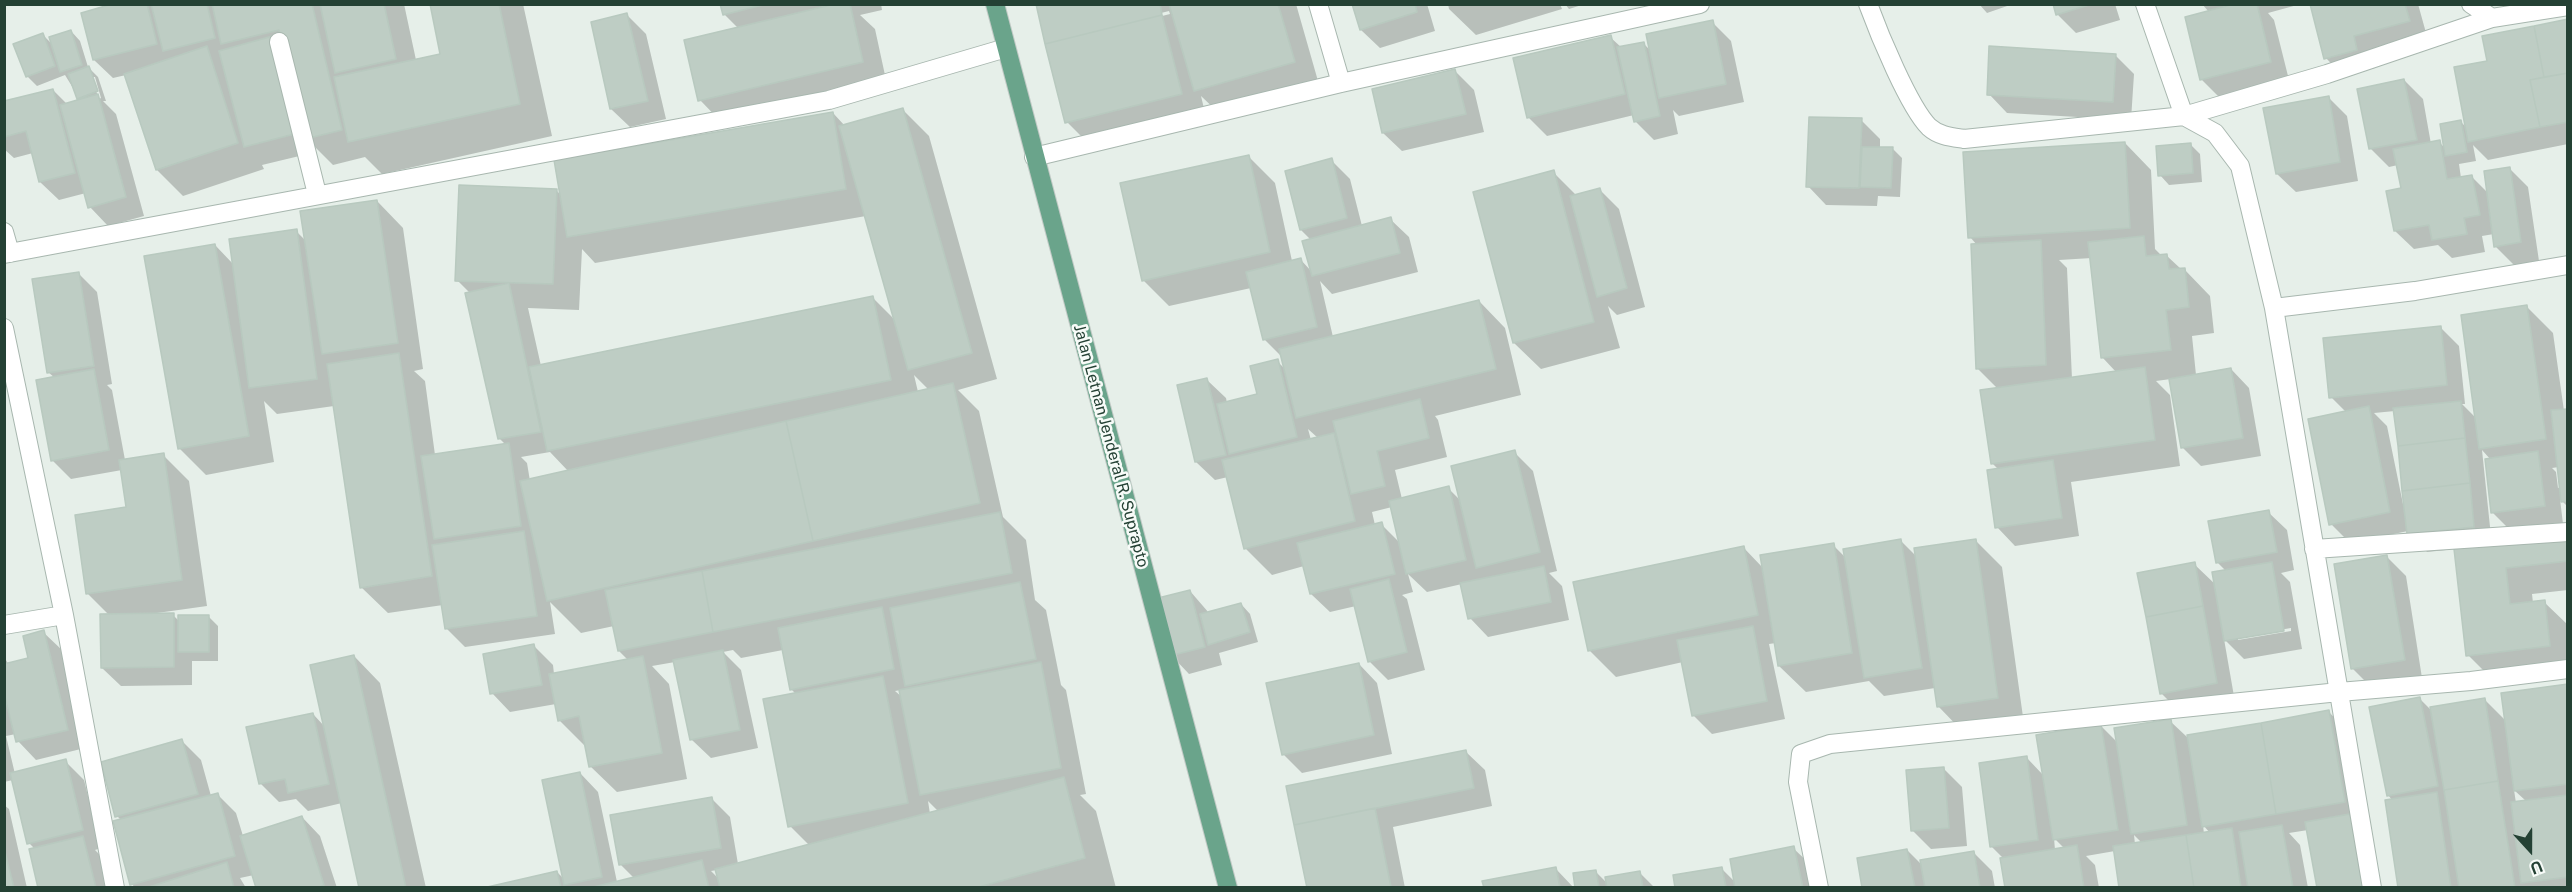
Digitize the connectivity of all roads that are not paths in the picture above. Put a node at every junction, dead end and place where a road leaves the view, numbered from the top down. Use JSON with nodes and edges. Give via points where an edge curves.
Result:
{"nodes":[{"id":1,"x":995,"y":4,"type":"edge"},
{"id":2,"x":1318,"y":4,"type":"edge"},
{"id":3,"x":1700,"y":4,"type":"edge"},
{"id":4,"x":1868,"y":4,"type":"edge"},
{"id":5,"x":2145,"y":4,"type":"edge"},
{"id":6,"x":2471,"y":4,"type":"edge"},
{"id":7,"x":2568,"y":6,"type":"edge"},
{"id":8,"x":2492,"y":18,"type":"junction"},
{"id":9,"x":279,"y":42,"type":"dead end"},
{"id":10,"x":1006,"y":48,"type":"junction"},
{"id":11,"x":1341,"y":83,"type":"junction"},
{"id":12,"x":2184,"y":116,"type":"junction"},
{"id":13,"x":1035,"y":157,"type":"junction"},
{"id":14,"x":317,"y":194,"type":"junction"},
{"id":15,"x":4,"y":232,"type":"edge"},
{"id":16,"x":7,"y":253,"type":"edge"},
{"id":17,"x":2568,"y":265,"type":"edge"},
{"id":18,"x":2274,"y":308,"type":"junction"},
{"id":19,"x":4,"y":328,"type":"edge"},
{"id":20,"x":2568,"y":532,"type":"edge"},
{"id":21,"x":2314,"y":549,"type":"junction"},
{"id":22,"x":64,"y":615,"type":"junction"},
{"id":23,"x":4,"y":625,"type":"edge"},
{"id":24,"x":2568,"y":669,"type":"edge"},
{"id":25,"x":2339,"y":692,"type":"junction"},
{"id":26,"x":115,"y":888,"type":"edge"},
{"id":27,"x":1228,"y":888,"type":"edge"},
{"id":28,"x":1819,"y":888,"type":"edge"},
{"id":29,"x":2372,"y":888,"type":"edge"}],
"edges":[{"from":1,"to":10,"type":"main road","name":"Jalan Letnan Jenderal R. Suprapto"},
{"from":2,"to":11,"type":"street"},
{"from":3,"to":11,"type":"street"},
{"from":4,"to":12,"type":"street","via":[[1916,110],[1930,128],[1944,136],[1964,139]]},
{"from":5,"to":12,"type":"street"},
{"from":6,"to":8,"type":"street"},
{"from":7,"to":8,"type":"street"},
{"from":8,"to":12,"type":"street","via":[[2327,74]]},
{"from":9,"to":14,"type":"street"},
{"from":10,"to":13,"type":"main road","name":"Jalan Letnan Jenderal R. Suprapto"},
{"from":10,"to":14,"type":"street","via":[[829,100]]},
{"from":11,"to":13,"type":"street"},
{"from":12,"to":18,"type":"street","via":[[2215,133],[2240,166]]},
{"from":13,"to":27,"type":"main road","name":"Jalan Letnan Jenderal R. Suprapto"},
{"from":14,"to":16,"type":"street"},
{"from":15,"to":16,"type":"street"},
{"from":17,"to":18,"type":"street","via":[[2415,291]]},
{"from":18,"to":21,"type":"street"},
{"from":19,"to":22,"type":"street"},
{"from":20,"to":21,"type":"street"},
{"from":21,"to":25,"type":"street"},
{"from":22,"to":23,"type":"street"},
{"from":22,"to":26,"type":"street"},
{"from":24,"to":25,"type":"street"},
{"from":25,"to":28,"type":"street","via":[[1830,744],[1806,751],[1801,754],[1798,782]]},
{"from":25,"to":29,"type":"street"}]}
